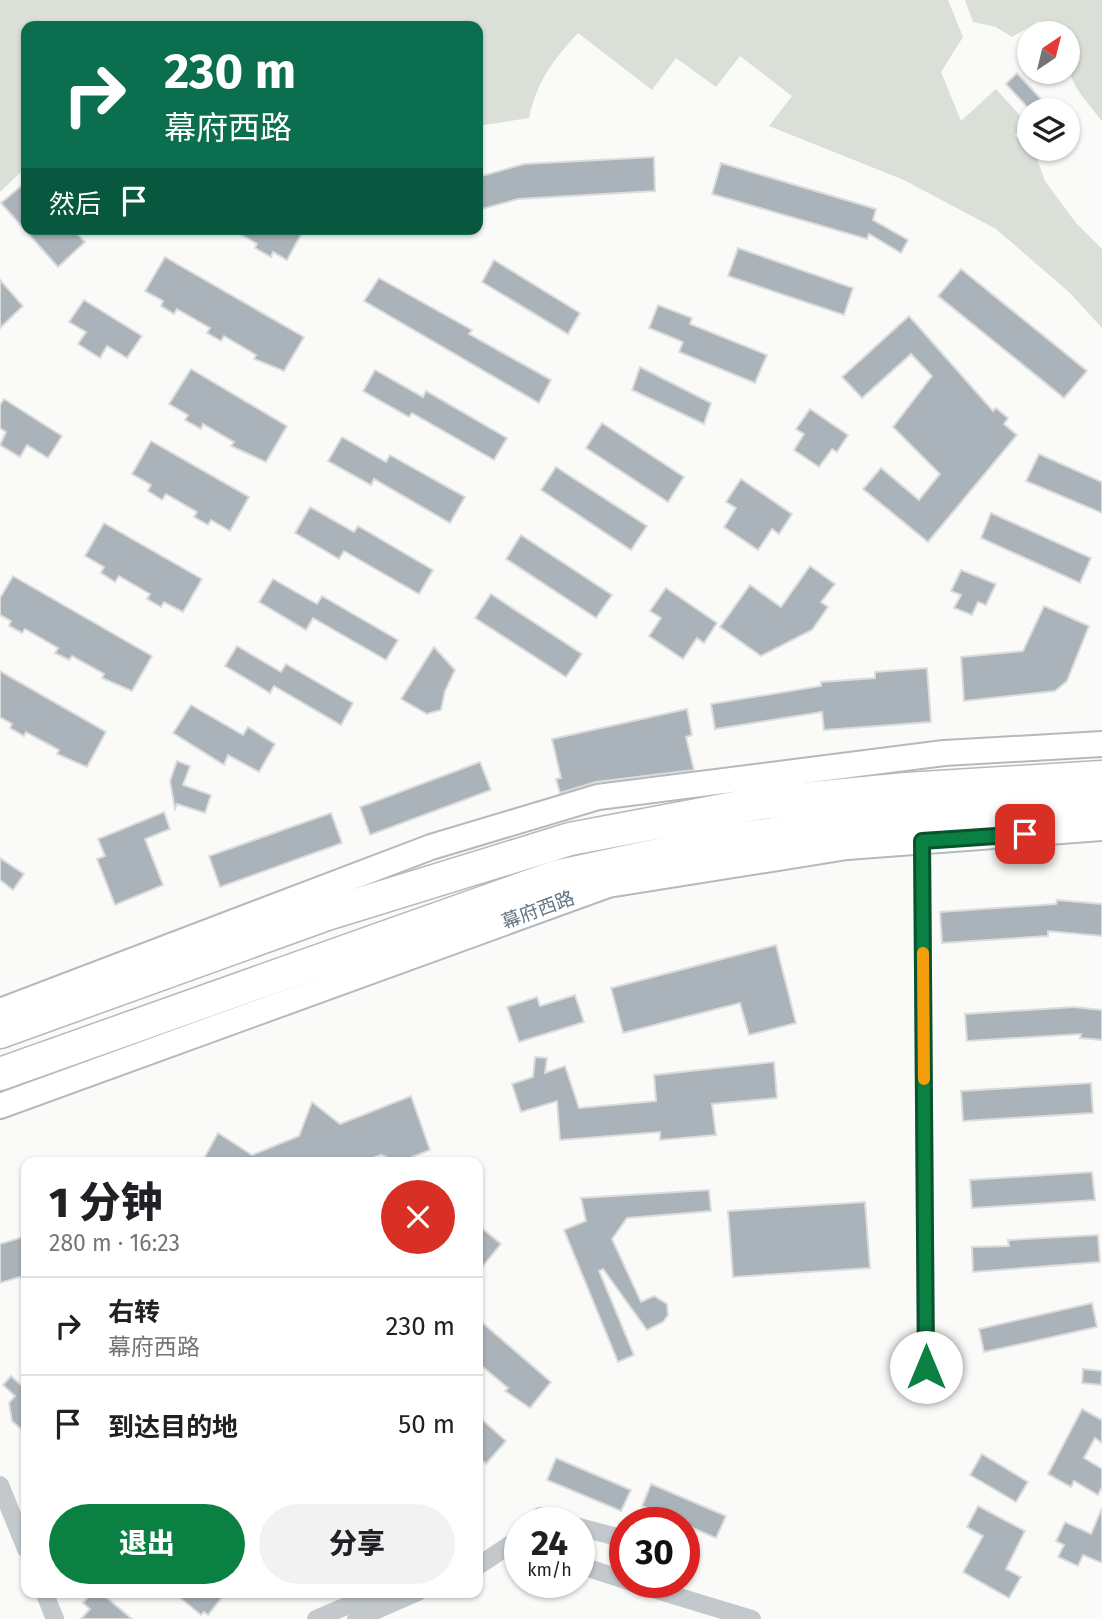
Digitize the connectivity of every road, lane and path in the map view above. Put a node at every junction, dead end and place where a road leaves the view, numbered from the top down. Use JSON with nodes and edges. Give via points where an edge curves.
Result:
{"nodes":[{"id":1,"x":1102,"y":744,"type":"edge"},
{"id":2,"x":1102,"y":777,"type":"edge"},
{"id":3,"x":1102,"y":804,"type":"edge"},
{"id":4,"x":1102,"y":828,"type":"edge"},
{"id":5,"x":922,"y":841,"type":"junction"},
{"id":6,"x":0,"y":1011,"type":"edge"},
{"id":7,"x":0,"y":1032,"type":"edge"},
{"id":8,"x":0,"y":1074,"type":"edge"},
{"id":9,"x":0,"y":1106,"type":"edge"},
{"id":10,"x":926,"y":1367,"type":"dead end"},
{"id":11,"x":0,"y":1485,"type":"edge"},
{"id":12,"x":21,"y":1537,"type":"edge"},
{"id":13,"x":504,"y":1549,"type":"edge"},
{"id":14,"x":483,"y":1563,"type":"edge"},
{"id":15,"x":46,"y":1598,"type":"edge"},
{"id":16,"x":365,"y":1598,"type":"edge"},
{"id":17,"x":404,"y":1598,"type":"edge"},
{"id":18,"x":683,"y":1598,"type":"edge"},
{"id":19,"x":55,"y":1619,"type":"edge"},
{"id":20,"x":316,"y":1619,"type":"edge"},
{"id":21,"x":356,"y":1619,"type":"edge"},
{"id":22,"x":752,"y":1619,"type":"edge"}],
"edges":[{"from":1,"to":6,"type":"main road","via":[[944,753],[598,797],[431,847]]},
{"from":2,"to":7,"type":"highway","via":[[761,803],[570,839],[327,914]]},
{"from":3,"to":8,"type":"highway","name":"幕府西路","via":[[908,815],[724,841],[555,877]]},
{"from":4,"to":5,"type":"main road","name":"幕府西路"},
{"from":5,"to":9,"type":"main road","name":"幕府西路","via":[[847,847],[608,884]]},
{"from":5,"to":10,"type":"street"},
{"from":11,"to":12,"type":"street"},
{"from":13,"to":14,"type":"street"},
{"from":15,"to":19,"type":"street"},
{"from":16,"to":20,"type":"street"},
{"from":17,"to":21,"type":"street"},
{"from":18,"to":22,"type":"street"}]}
